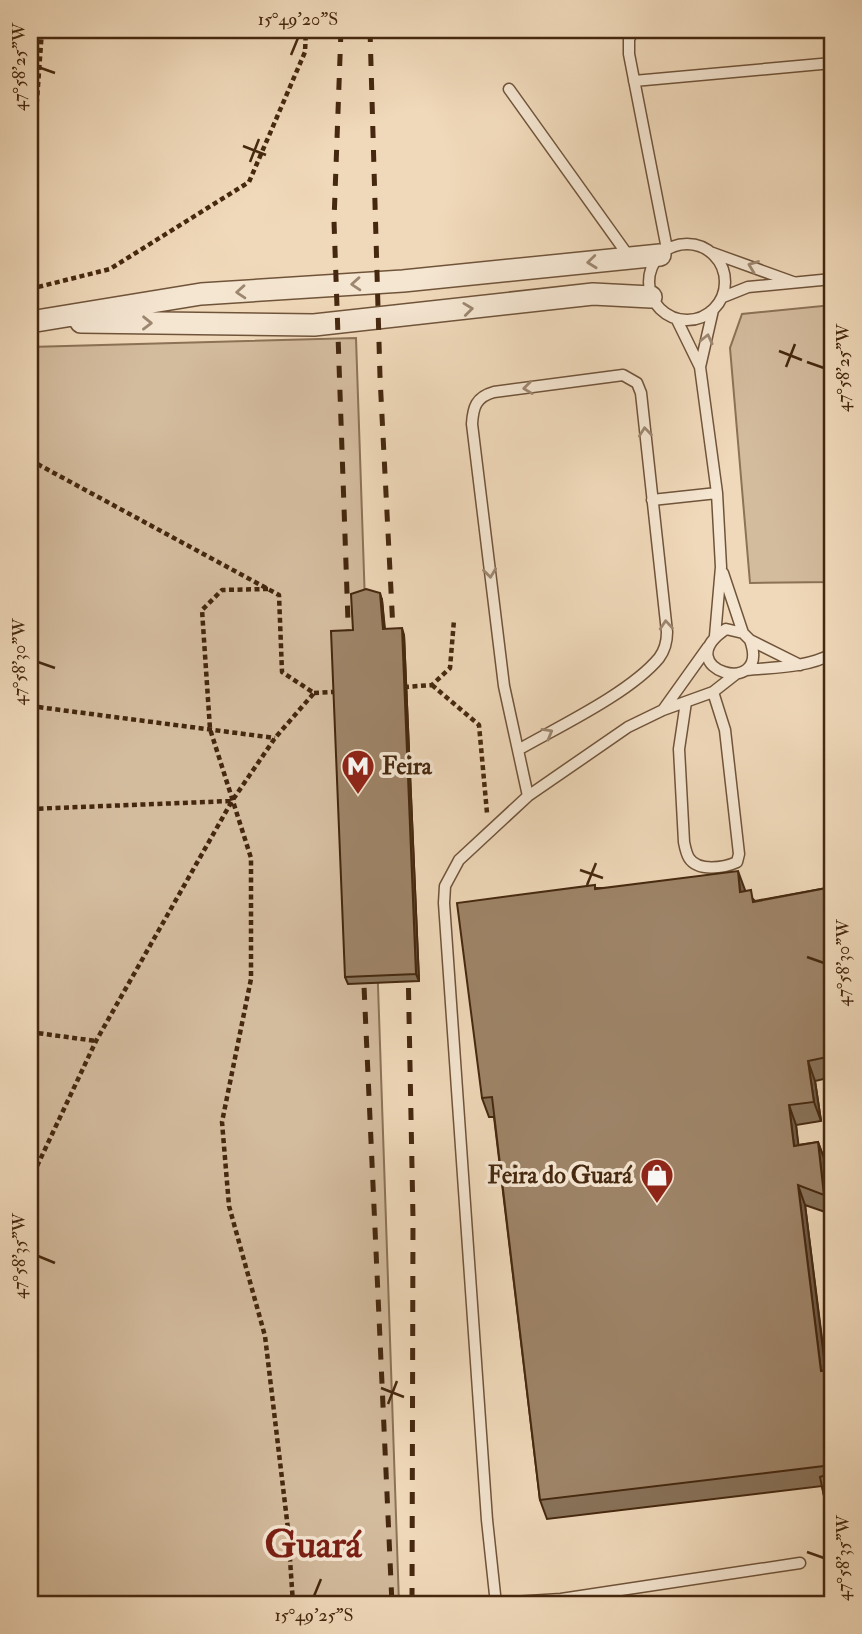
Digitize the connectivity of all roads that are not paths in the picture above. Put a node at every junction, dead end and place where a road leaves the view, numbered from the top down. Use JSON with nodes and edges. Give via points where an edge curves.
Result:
{"nodes":[{"id":1,"x":634,"y":30,"type":"edge"},
{"id":2,"x":832,"y":63,"type":"edge"},
{"id":3,"x":634,"y":81,"type":"junction"},
{"id":4,"x":509,"y":89,"type":"dead end"},
{"id":5,"x":710,"y":251,"type":"junction"},
{"id":6,"x":664,"y":252,"type":"junction"},
{"id":7,"x":631,"y":258,"type":"junction"},
{"id":8,"x":832,"y":279,"type":"edge"},
{"id":9,"x":796,"y":282,"type":"junction"},
{"id":10,"x":651,"y":297,"type":"junction"},
{"id":11,"x":723,"y":297,"type":"junction"},
{"id":12,"x":713,"y":310,"type":"junction"},
{"id":13,"x":677,"y":320,"type":"junction"},
{"id":14,"x":30,"y":322,"type":"edge"},
{"id":15,"x":700,"y":367,"type":"junction"},
{"id":16,"x":717,"y":493,"type":"junction"},
{"id":17,"x":652,"y":500,"type":"junction"},
{"id":18,"x":721,"y":567,"type":"junction"},
{"id":19,"x":747,"y":637,"type":"junction"},
{"id":20,"x":712,"y":641,"type":"junction"},
{"id":21,"x":832,"y":654,"type":"edge"},
{"id":22,"x":800,"y":665,"type":"junction"},
{"id":23,"x":741,"y":672,"type":"junction"},
{"id":24,"x":713,"y":692,"type":"junction"},
{"id":25,"x":686,"y":702,"type":"junction"},
{"id":26,"x":663,"y":710,"type":"junction"},
{"id":27,"x":518,"y":750,"type":"junction"},
{"id":28,"x":527,"y":796,"type":"junction"},
{"id":29,"x":800,"y":1563,"type":"dead end"},
{"id":30,"x":561,"y":1601,"type":"edge"},
{"id":31,"x":496,"y":1604,"type":"edge"}],
"edges":[{"from":1,"to":3,"type":"lane","via":[[629,39]]},
{"from":2,"to":3,"type":"lane"},
{"from":3,"to":6,"type":"lane"},
{"from":4,"to":7,"type":"lane"},
{"from":5,"to":6,"type":"lane","via":[[689,244]]},
{"from":9,"to":5,"type":"lane","one_way":true},
{"from":5,"to":11,"type":"lane","via":[[725,280]]},
{"from":6,"to":7,"type":"street"},
{"from":6,"to":10,"type":"lane","via":[[651,268]]},
{"from":7,"to":14,"type":"street","one_way":true,"via":[[403,281],[201,294]]},
{"from":8,"to":9,"type":"lane"},
{"from":9,"to":11,"type":"lane","via":[[748,287]]},
{"from":10,"to":13,"type":"lane","via":[[661,312]]},
{"from":14,"to":10,"type":"street","one_way":true,"via":[[314,325],[593,294]]},
{"from":11,"to":12,"type":"lane"},
{"from":12,"to":13,"type":"lane","via":[[694,321]]},
{"from":15,"to":12,"type":"lane","one_way":true},
{"from":13,"to":15,"type":"lane"},
{"from":15,"to":16,"type":"lane"},
{"from":16,"to":17,"type":"lane"},
{"from":16,"to":18,"type":"lane"},
{"from":27,"to":17,"type":"lane","one_way":true,"via":[[635,681],[664,650],[667,632]]},
{"from":17,"to":27,"type":"lane","one_way":true,"via":[[640,393],[632,378],[622,375],[494,392],[475,402],[475,452],[504,686]]},
{"from":18,"to":19,"type":"lane"},
{"from":18,"to":20,"type":"lane"},
{"from":19,"to":20,"type":"lane","via":[[726,629]]},
{"from":19,"to":22,"type":"lane"},
{"from":19,"to":23,"type":"lane","via":[[754,650]]},
{"from":20,"to":23,"type":"lane","via":[[708,657],[713,667],[726,675]]},
{"from":20,"to":26,"type":"lane"},
{"from":21,"to":22,"type":"lane"},
{"from":22,"to":23,"type":"lane"},
{"from":23,"to":24,"type":"lane"},
{"from":24,"to":25,"type":"lane"},
{"from":24,"to":25,"type":"lane","via":[[726,730],[739,854],[737,862],[729,866],[694,863],[684,842],[679,749]]},
{"from":25,"to":26,"type":"lane"},
{"from":26,"to":28,"type":"lane","via":[[628,727]]},
{"from":27,"to":28,"type":"lane"},
{"from":28,"to":31,"type":"lane","via":[[459,860],[445,886],[444,903]]},
{"from":29,"to":30,"type":"lane"},
{"from":30,"to":31,"type":"lane"}]}
